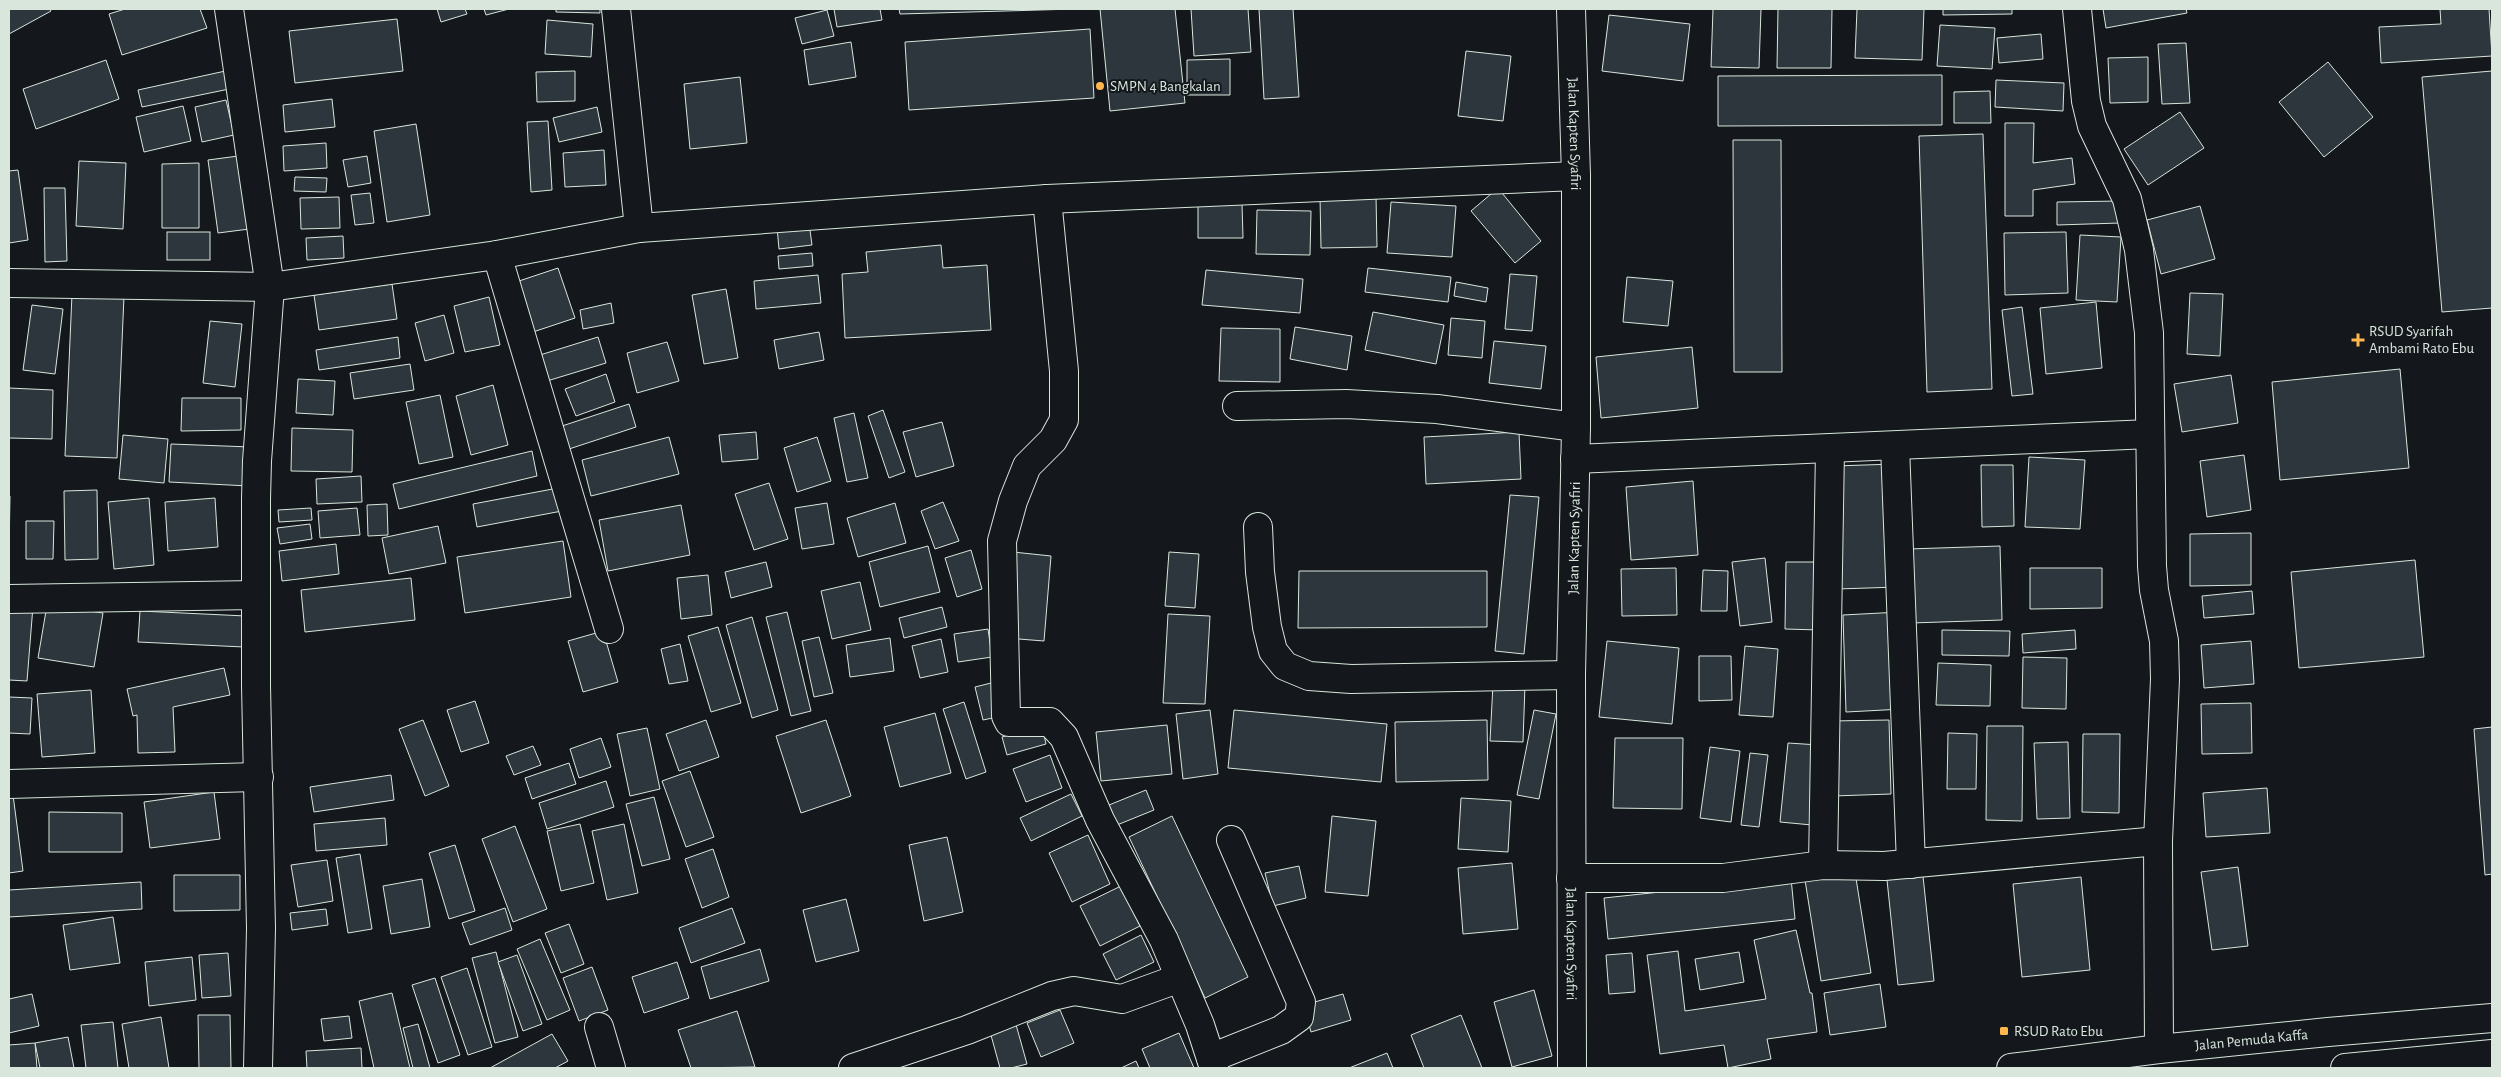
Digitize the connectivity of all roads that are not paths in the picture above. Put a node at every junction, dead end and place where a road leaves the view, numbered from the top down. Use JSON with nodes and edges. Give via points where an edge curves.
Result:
{"nodes":[{"id":1,"x":229,"y":9,"type":"edge"},
{"id":2,"x":616,"y":9,"type":"edge"},
{"id":3,"x":1571,"y":9,"type":"edge"},
{"id":4,"x":2077,"y":9,"type":"edge"},
{"id":5,"x":1576,"y":176,"type":"junction"},
{"id":6,"x":1047,"y":199,"type":"junction"},
{"id":7,"x":639,"y":228,"type":"junction"},
{"id":8,"x":497,"y":255,"type":"junction"},
{"id":9,"x":9,"y":284,"type":"edge"},
{"id":10,"x":270,"y":287,"type":"junction"},
{"id":11,"x":1237,"y":406,"type":"dead end"},
{"id":12,"x":1576,"y":427,"type":"junction"},
{"id":13,"x":2150,"y":434,"type":"junction"},
{"id":14,"x":1895,"y":446,"type":"junction"},
{"id":15,"x":1830,"y":449,"type":"junction"},
{"id":16,"x":1575,"y":458,"type":"junction"},
{"id":17,"x":1258,"y":527,"type":"dead end"},
{"id":18,"x":255,"y":595,"type":"junction"},
{"id":19,"x":9,"y":600,"type":"edge"},
{"id":20,"x":609,"y":629,"type":"dead end"},
{"id":21,"x":1571,"y":675,"type":"junction"},
{"id":22,"x":259,"y":776,"type":"junction"},
{"id":23,"x":9,"y":784,"type":"edge"},
{"id":24,"x":1231,"y":840,"type":"dead end"},
{"id":25,"x":2158,"y":841,"type":"junction"},
{"id":26,"x":1911,"y":864,"type":"junction"},
{"id":27,"x":1823,"y":865,"type":"junction"},
{"id":28,"x":1571,"y":878,"type":"junction"},
{"id":29,"x":1180,"y":978,"type":"junction"},
{"id":30,"x":2492,"y":1018,"type":"edge"},
{"id":31,"x":599,"y":1028,"type":"dead end"},
{"id":32,"x":2159,"y":1049,"type":"junction"},
{"id":33,"x":2488,"y":1059,"type":"edge"},
{"id":34,"x":1213,"y":1063,"type":"edge"},
{"id":35,"x":258,"y":1068,"type":"edge"},
{"id":36,"x":610,"y":1068,"type":"edge"},
{"id":37,"x":853,"y":1068,"type":"edge"},
{"id":38,"x":1572,"y":1068,"type":"edge"},
{"id":39,"x":2011,"y":1068,"type":"edge"},
{"id":40,"x":2345,"y":1068,"type":"edge"}],
"edges":[{"from":1,"to":10,"type":"main road"},
{"from":2,"to":7,"type":"main road"},
{"from":3,"to":5,"type":"main road","name":"Jalan Kapten Syafiri"},
{"from":4,"to":13,"type":"main road","via":[[2086,100],[2092,126],[2124,192],[2136,234],[2148,333]]},
{"from":5,"to":6,"type":"main road"},
{"from":5,"to":12,"type":"main road","name":"Jalan Kapten Syafiri"},
{"from":6,"to":7,"type":"main road"},
{"from":6,"to":29,"type":"main road","via":[[1064,371],[1064,420],[1053,440],[1027,466],[1002,540],[1006,716],[1009,722],[1017,724],[1050,722],[1064,737],[1100,820],[1164,940]]},
{"from":7,"to":8,"type":"main road"},
{"from":8,"to":10,"type":"main road"},
{"from":8,"to":20,"type":"main road"},
{"from":9,"to":10,"type":"main road"},
{"from":10,"to":18,"type":"main road","via":[[257,461]]},
{"from":11,"to":12,"type":"main road","via":[[1328,404],[1436,410]]},
{"from":12,"to":16,"type":"main road","name":"Jalan Kapten Syafiri"},
{"from":13,"to":14,"type":"main road"},
{"from":13,"to":25,"type":"main road","via":[[2152,566],[2164,641],[2165,679]]},
{"from":14,"to":15,"type":"main road"},
{"from":14,"to":26,"type":"main road"},
{"from":15,"to":16,"type":"main road"},
{"from":15,"to":27,"type":"main road"},
{"from":16,"to":21,"type":"main road","name":"Jalan Kapten Syafiri"},
{"from":17,"to":21,"type":"main road","via":[[1267,627],[1272,651],[1285,666],[1308,676],[1351,679]]},
{"from":18,"to":19,"type":"main road"},
{"from":18,"to":22,"type":"main road"},
{"from":21,"to":28,"type":"main road","name":"Jalan Kapten Syafiri"},
{"from":22,"to":23,"type":"main road"},
{"from":22,"to":35,"type":"main road","via":[[261,928]]},
{"from":24,"to":34,"type":"main road","via":[[1301,1002],[1299,1017],[1282,1030]]},
{"from":25,"to":26,"type":"main road"},
{"from":25,"to":32,"type":"main road"},
{"from":26,"to":27,"type":"main road"},
{"from":27,"to":28,"type":"main road","via":[[1723,878]]},
{"from":28,"to":38,"type":"main road","name":"Jalan Kapten Syafiri"},
{"from":29,"to":34,"type":"main road"},
{"from":29,"to":37,"type":"main road","via":[[1122,999],[1074,992],[1052,996],[967,1030]]},
{"from":30,"to":32,"type":"main road","name":"Jalan Pemuda Kaffa"},
{"from":31,"to":36,"type":"main road"},
{"from":32,"to":39,"type":"main road","name":"Jalan Pemuda Kaffa"},
{"from":33,"to":40,"type":"main road"}]}
